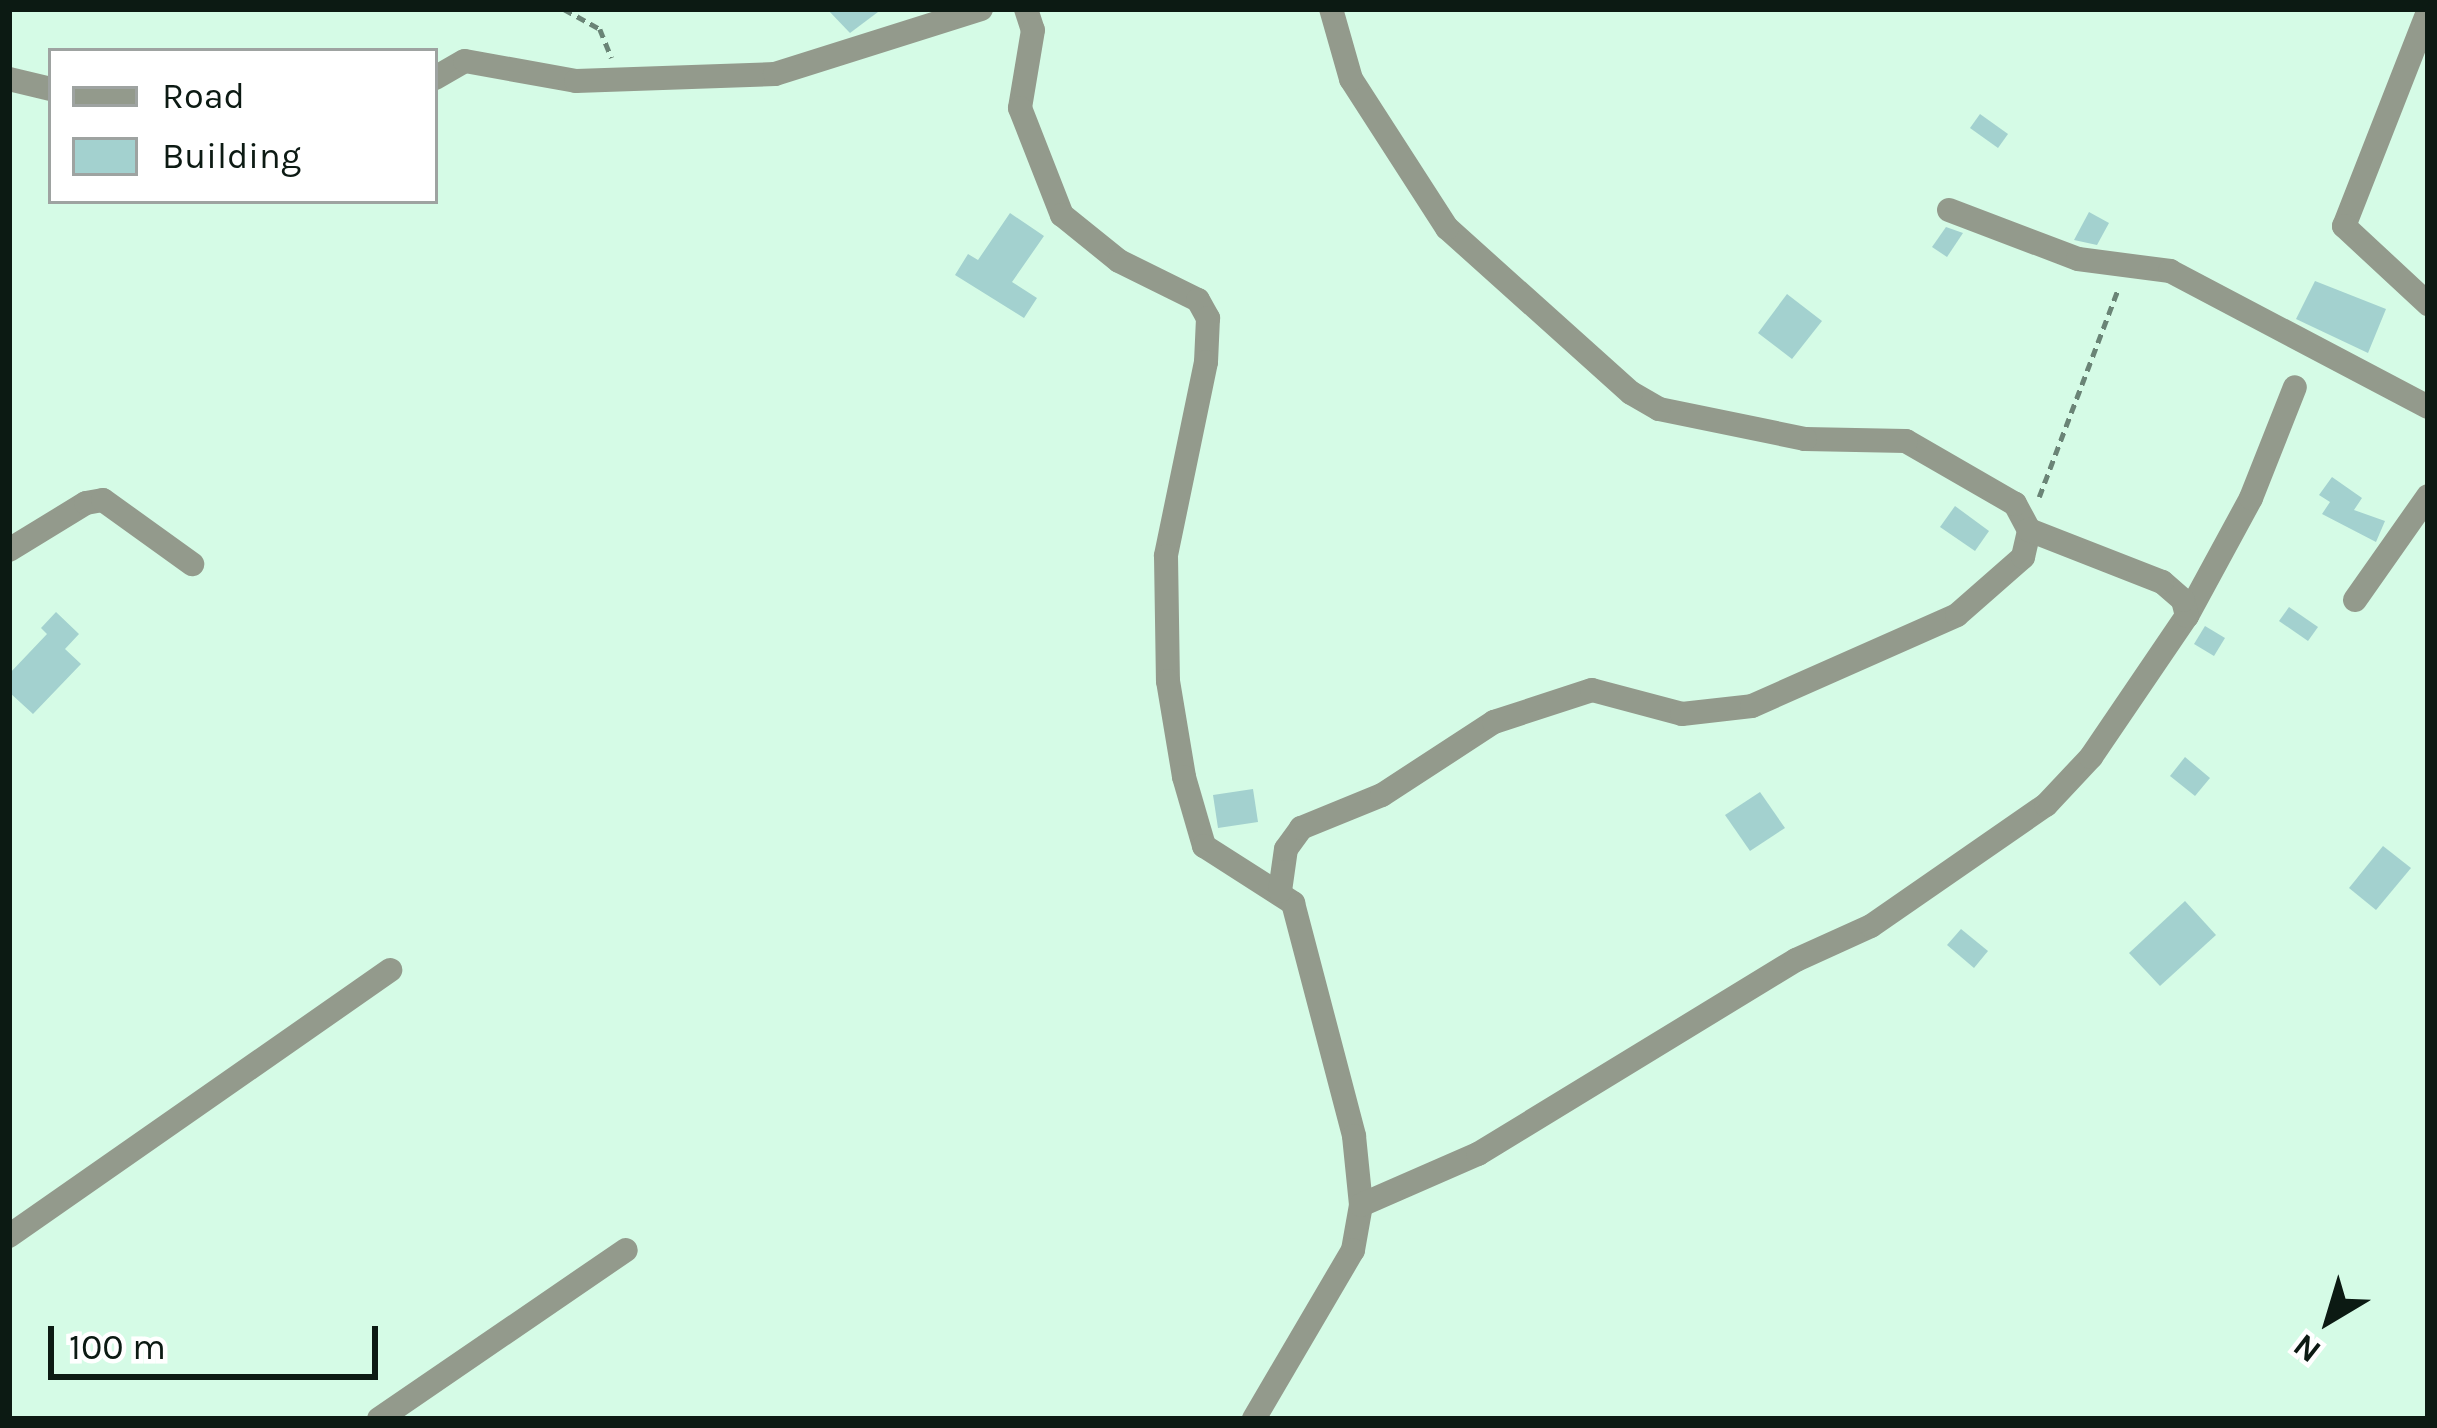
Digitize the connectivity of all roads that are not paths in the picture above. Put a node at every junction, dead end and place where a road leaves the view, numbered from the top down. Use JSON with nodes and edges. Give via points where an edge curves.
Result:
{"nodes":[{"id":1,"x":981,"y":9,"type":"edge"},
{"id":2,"x":1026,"y":9,"type":"edge"},
{"id":3,"x":1331,"y":9,"type":"edge"},
{"id":4,"x":2428,"y":12,"type":"edge"},
{"id":5,"x":438,"y":76,"type":"edge"},
{"id":6,"x":9,"y":79,"type":"edge"},
{"id":7,"x":48,"y":88,"type":"edge"},
{"id":8,"x":1949,"y":210,"type":"dead end"},
{"id":9,"x":2428,"y":304,"type":"edge"},
{"id":10,"x":2295,"y":386,"type":"dead end"},
{"id":11,"x":2428,"y":407,"type":"edge"},
{"id":12,"x":2428,"y":496,"type":"edge"},
{"id":13,"x":2030,"y":530,"type":"junction"},
{"id":14,"x":9,"y":550,"type":"edge"},
{"id":15,"x":192,"y":564,"type":"dead end"},
{"id":16,"x":2355,"y":600,"type":"dead end"},
{"id":17,"x":2187,"y":616,"type":"junction"},
{"id":18,"x":1280,"y":891,"type":"junction"},
{"id":19,"x":391,"y":970,"type":"dead end"},
{"id":20,"x":1361,"y":1205,"type":"junction"},
{"id":21,"x":9,"y":1237,"type":"edge"},
{"id":22,"x":626,"y":1250,"type":"dead end"},
{"id":23,"x":380,"y":1419,"type":"edge"},
{"id":24,"x":1254,"y":1419,"type":"edge"}],
"edges":[{"from":1,"to":5,"type":"street","via":[[775,74],[563,80],[465,61]]},
{"from":2,"to":18,"type":"street","via":[[1033,30],[1020,108],[1062,215],[1119,261],[1198,300],[1208,318],[1206,362],[1168,515],[1168,681],[1191,815],[1204,846]]},
{"from":3,"to":13,"type":"street","via":[[1351,79],[1447,228],[1631,393],[1659,409],[1805,439],[1906,440],[2015,504]]},
{"from":4,"to":9,"type":"street","via":[[2344,226]]},
{"from":6,"to":7,"type":"street"},
{"from":8,"to":11,"type":"street","via":[[2078,259],[2170,271]]},
{"from":10,"to":17,"type":"street","via":[[2251,498]]},
{"from":12,"to":16,"type":"street"},
{"from":13,"to":17,"type":"street","via":[[2162,582],[2183,600]]},
{"from":13,"to":18,"type":"street","via":[[2023,557],[1957,615],[1752,706],[1682,714],[1592,690],[1494,722],[1382,795],[1301,828],[1286,849]]},
{"from":14,"to":15,"type":"street","via":[[86,502],[104,500]]},
{"from":17,"to":20,"type":"street","via":[[2091,758],[1996,846],[1548,1115]]},
{"from":18,"to":20,"type":"street","via":[[1293,903],[1317,1014],[1343,1083]]},
{"from":19,"to":21,"type":"street"},
{"from":20,"to":24,"type":"street","via":[[1353,1250]]},
{"from":22,"to":23,"type":"street"}]}
